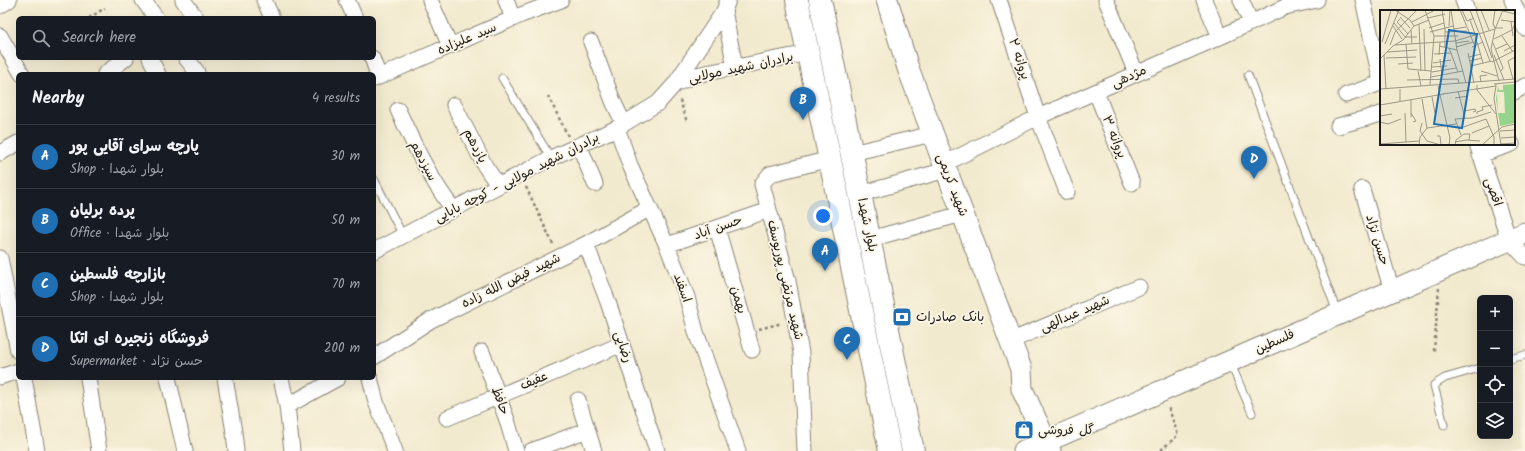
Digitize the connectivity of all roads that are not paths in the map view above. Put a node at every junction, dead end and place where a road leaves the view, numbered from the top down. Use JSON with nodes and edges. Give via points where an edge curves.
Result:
{"nodes":[{"id":1,"x":9,"y":0,"type":"edge"},
{"id":2,"x":143,"y":0,"type":"edge"},
{"id":3,"x":182,"y":0,"type":"edge"},
{"id":4,"x":264,"y":0,"type":"edge"},
{"id":5,"x":347,"y":0,"type":"edge"},
{"id":6,"x":430,"y":0,"type":"edge"},
{"id":7,"x":506,"y":0,"type":"edge"},
{"id":8,"x":561,"y":0,"type":"edge"},
{"id":9,"x":797,"y":0,"type":"edge"},
{"id":10,"x":820,"y":0,"type":"edge"},
{"id":11,"x":887,"y":0,"type":"edge"},
{"id":12,"x":999,"y":0,"type":"edge"},
{"id":13,"x":1106,"y":0,"type":"edge"},
{"id":14,"x":1204,"y":0,"type":"edge"},
{"id":15,"x":1242,"y":0,"type":"edge"},
{"id":16,"x":1317,"y":0,"type":"edge"},
{"id":17,"x":1363,"y":0,"type":"edge"},
{"id":18,"x":1462,"y":0,"type":"edge"},
{"id":19,"x":1512,"y":0,"type":"edge"},
{"id":20,"x":726,"y":5,"type":"edge"},
{"id":21,"x":0,"y":6,"type":"edge"},
{"id":22,"x":1467,"y":10,"type":"edge"},
{"id":23,"x":155,"y":16,"type":"edge"},
{"id":24,"x":194,"y":16,"type":"edge"},
{"id":25,"x":271,"y":16,"type":"edge"},
{"id":26,"x":354,"y":16,"type":"edge"},
{"id":27,"x":513,"y":20,"type":"junction"},
{"id":28,"x":1251,"y":23,"type":"junction"},
{"id":29,"x":1525,"y":28,"type":"edge"},
{"id":30,"x":0,"y":36,"type":"edge"},
{"id":31,"x":1220,"y":37,"type":"junction"},
{"id":32,"x":591,"y":42,"type":"dead end"},
{"id":33,"x":450,"y":46,"type":"junction"},
{"id":34,"x":808,"y":53,"type":"junction"},
{"id":35,"x":123,"y":60,"type":"edge"},
{"id":36,"x":151,"y":60,"type":"edge"},
{"id":37,"x":188,"y":60,"type":"edge"},
{"id":38,"x":372,"y":60,"type":"edge"},
{"id":39,"x":735,"y":67,"type":"junction"},
{"id":40,"x":21,"y":72,"type":"edge"},
{"id":41,"x":108,"y":72,"type":"edge"},
{"id":42,"x":157,"y":72,"type":"edge"},
{"id":43,"x":197,"y":72,"type":"dead end"},
{"id":44,"x":376,"y":72,"type":"edge"},
{"id":45,"x":1136,"y":73,"type":"junction"},
{"id":46,"x":1248,"y":75,"type":"dead end"},
{"id":47,"x":1380,"y":77,"type":"edge"},
{"id":48,"x":377,"y":78,"type":"edge"},
{"id":49,"x":502,"y":78,"type":"dead end"},
{"id":50,"x":1380,"y":82,"type":"edge"},
{"id":51,"x":675,"y":84,"type":"junction"},
{"id":52,"x":1525,"y":86,"type":"edge"},
{"id":53,"x":1515,"y":91,"type":"edge"},
{"id":54,"x":1096,"y":92,"type":"junction"},
{"id":55,"x":1346,"y":95,"type":"dead end"},
{"id":56,"x":454,"y":105,"type":"dead end"},
{"id":57,"x":398,"y":110,"type":"dead end"},
{"id":58,"x":1380,"y":114,"type":"edge"},
{"id":59,"x":1038,"y":117,"type":"junction"},
{"id":60,"x":621,"y":126,"type":"junction"},
{"id":61,"x":1338,"y":126,"type":"dead end"},
{"id":62,"x":932,"y":134,"type":"junction"},
{"id":63,"x":16,"y":144,"type":"edge"},
{"id":64,"x":1502,"y":145,"type":"edge"},
{"id":65,"x":576,"y":146,"type":"junction"},
{"id":66,"x":1478,"y":149,"type":"edge"},
{"id":67,"x":0,"y":153,"type":"edge"},
{"id":68,"x":852,"y":153,"type":"junction"},
{"id":69,"x":551,"y":158,"type":"junction"},
{"id":70,"x":830,"y":159,"type":"junction"},
{"id":71,"x":945,"y":167,"type":"junction"},
{"id":72,"x":1132,"y":182,"type":"dead end"},
{"id":73,"x":376,"y":183,"type":"edge"},
{"id":74,"x":595,"y":184,"type":"dead end"},
{"id":75,"x":498,"y":185,"type":"junction"},
{"id":76,"x":1362,"y":189,"type":"dead end"},
{"id":77,"x":1067,"y":192,"type":"dead end"},
{"id":78,"x":860,"y":194,"type":"junction"},
{"id":79,"x":650,"y":208,"type":"junction"},
{"id":80,"x":454,"y":209,"type":"junction"},
{"id":81,"x":769,"y":210,"type":"junction"},
{"id":82,"x":962,"y":214,"type":"junction"},
{"id":83,"x":717,"y":228,"type":"junction"},
{"id":84,"x":403,"y":236,"type":"junction"},
{"id":85,"x":1517,"y":236,"type":"edge"},
{"id":86,"x":870,"y":239,"type":"junction"},
{"id":87,"x":586,"y":244,"type":"junction"},
{"id":88,"x":667,"y":245,"type":"junction"},
{"id":89,"x":376,"y":250,"type":"edge"},
{"id":90,"x":1525,"y":256,"type":"edge"},
{"id":91,"x":0,"y":258,"type":"edge"},
{"id":92,"x":1139,"y":286,"type":"dead end"},
{"id":93,"x":1392,"y":291,"type":"junction"},
{"id":94,"x":1337,"y":314,"type":"junction"},
{"id":95,"x":16,"y":341,"type":"edge"},
{"id":96,"x":1010,"y":341,"type":"junction"},
{"id":97,"x":622,"y":344,"type":"junction"},
{"id":98,"x":752,"y":350,"type":"dead end"},
{"id":99,"x":482,"y":352,"type":"dead end"},
{"id":100,"x":1525,"y":355,"type":"edge"},
{"id":101,"x":376,"y":356,"type":"edge"},
{"id":102,"x":1513,"y":358,"type":"edge"},
{"id":103,"x":1230,"y":362,"type":"junction"},
{"id":104,"x":1477,"y":369,"type":"edge"},
{"id":105,"x":16,"y":372,"type":"edge"},
{"id":106,"x":0,"y":377,"type":"edge"},
{"id":107,"x":24,"y":380,"type":"edge"},
{"id":108,"x":88,"y":380,"type":"edge"},
{"id":109,"x":168,"y":380,"type":"edge"},
{"id":110,"x":224,"y":380,"type":"edge"},
{"id":111,"x":281,"y":380,"type":"edge"},
{"id":112,"x":334,"y":380,"type":"edge"},
{"id":113,"x":370,"y":380,"type":"edge"},
{"id":114,"x":498,"y":396,"type":"junction"},
{"id":115,"x":578,"y":400,"type":"dead end"},
{"id":116,"x":287,"y":406,"type":"junction"},
{"id":117,"x":1252,"y":413,"type":"dead end"},
{"id":118,"x":447,"y":418,"type":"dead end"},
{"id":119,"x":1444,"y":425,"type":"dead end"},
{"id":120,"x":587,"y":430,"type":"junction"},
{"id":121,"x":1054,"y":445,"type":"edge"},
{"id":122,"x":38,"y":451,"type":"edge"},
{"id":123,"x":98,"y":451,"type":"edge"},
{"id":124,"x":185,"y":451,"type":"edge"},
{"id":125,"x":236,"y":451,"type":"edge"},
{"id":126,"x":292,"y":451,"type":"edge"},
{"id":127,"x":395,"y":451,"type":"edge"},
{"id":128,"x":516,"y":451,"type":"edge"},
{"id":129,"x":531,"y":451,"type":"edge"},
{"id":130,"x":594,"y":451,"type":"edge"},
{"id":131,"x":657,"y":451,"type":"edge"},
{"id":132,"x":738,"y":451,"type":"edge"},
{"id":133,"x":805,"y":451,"type":"edge"},
{"id":134,"x":890,"y":451,"type":"edge"},
{"id":135,"x":913,"y":451,"type":"edge"},
{"id":136,"x":1024,"y":451,"type":"edge"}],
"edges":[{"from":1,"to":21,"type":"street"},
{"from":2,"to":23,"type":"street"},
{"from":3,"to":24,"type":"street"},
{"from":4,"to":25,"type":"street"},
{"from":5,"to":26,"type":"street"},
{"from":6,"to":33,"type":"street"},
{"from":7,"to":27,"type":"street"},
{"from":8,"to":27,"type":"street","name":"سید علیزاده"},
{"from":9,"to":34,"type":"main road","name":"بلوار شهدا"},
{"from":10,"to":68,"type":"main road","name":"بلوار شهدا"},
{"from":11,"to":62,"type":"main road","name":"شهید کریمی"},
{"from":12,"to":59,"type":"street","name":"پروانه ۲"},
{"from":13,"to":45,"type":"street"},
{"from":14,"to":31,"type":"street"},
{"from":15,"to":28,"type":"street"},
{"from":16,"to":28,"type":"street","name":"مژدهی","via":[[1285,7]]},
{"from":17,"to":47,"type":"street"},
{"from":18,"to":22,"type":"street"},
{"from":19,"to":29,"type":"street"},
{"from":20,"to":39,"type":"street"},
{"from":20,"to":51,"type":"street","name":"برادران شهید مولایی - کوچه بابایی"},
{"from":27,"to":33,"type":"street","name":"سید علیزاده"},
{"from":28,"to":31,"type":"street","name":"مژدهی"},
{"from":30,"to":40,"type":"street"},
{"from":31,"to":45,"type":"street","name":"مژدهی"},
{"from":32,"to":60,"type":"street","name":"اسفند"},
{"from":33,"to":48,"type":"street","name":"سید علیزاده"},
{"from":34,"to":39,"type":"street","name":"برادران شهید مولایی"},
{"from":34,"to":70,"type":"main road","name":"بلوار شهدا"},
{"from":35,"to":41,"type":"street"},
{"from":36,"to":42,"type":"street"},
{"from":37,"to":43,"type":"street"},
{"from":38,"to":44,"type":"street"},
{"from":39,"to":51,"type":"street","name":"برادران شهید مولایی","via":[[696,75]]},
{"from":45,"to":54,"type":"street","name":"مژدهی"},
{"from":46,"to":94,"type":"lane"},
{"from":49,"to":69,"type":"lane"},
{"from":50,"to":55,"type":"street"},
{"from":51,"to":60,"type":"street","name":"برادران شهید مولایی - کوچه بابایی","via":[[658,103]]},
{"from":52,"to":53,"type":"street"},
{"from":54,"to":59,"type":"street","name":"مژدهی"},
{"from":54,"to":72,"type":"street","name":"پروانه ۳"},
{"from":56,"to":75,"type":"street","name":"یازدهم","via":[[485,166]]},
{"from":57,"to":80,"type":"street","name":"سیزدهم","via":[[440,192]]},
{"from":58,"to":61,"type":"street"},
{"from":59,"to":71,"type":"street","name":"مژدهی"},
{"from":59,"to":77,"type":"street","name":"پروانه ۲"},
{"from":60,"to":65,"type":"street","name":"برادران شهید مولایی - کوچه بابایی"},
{"from":60,"to":79,"type":"street","name":"اسفند","via":[[630,165]]},
{"from":62,"to":68,"type":"street"},
{"from":62,"to":71,"type":"main road","name":"شهید کریمی"},
{"from":63,"to":67,"type":"street"},
{"from":64,"to":66,"type":"street"},
{"from":65,"to":69,"type":"street","name":"برادران شهید مولایی - کوچه بابایی"},
{"from":65,"to":74,"type":"street"},
{"from":66,"to":85,"type":"street","name":"اقصی"},
{"from":68,"to":78,"type":"main road","name":"بلوار شهدا"},
{"from":69,"to":75,"type":"street","name":"برادران شهید مولایی - کوچه بابایی"},
{"from":70,"to":81,"type":"street","name":"شهید مرتضی پوریوسف","via":[[770,174],[762,184]]},
{"from":70,"to":134,"type":"main road","name":"بلوار شهدا"},
{"from":71,"to":78,"type":"street","name":"مژدهی"},
{"from":71,"to":82,"type":"main road","name":"شهید کریمی"},
{"from":73,"to":84,"type":"lane"},
{"from":75,"to":80,"type":"street","name":"برادران شهید مولایی - کوچه بابایی"},
{"from":76,"to":93,"type":"street","name":"حسن نژاد"},
{"from":78,"to":86,"type":"main road","name":"بلوار شهدا"},
{"from":79,"to":87,"type":"street","name":"شهید فیض الله زاده"},
{"from":79,"to":88,"type":"street","name":"اسفند"},
{"from":80,"to":84,"type":"street","name":"برادران شهید مولایی - کوچه بابایی"},
{"from":81,"to":83,"type":"street","name":"حسن آباد"},
{"from":81,"to":133,"type":"street","name":"شهید مرتضی پوریوسف","via":[[788,281],[801,353]]},
{"from":82,"to":86,"type":"street"},
{"from":82,"to":96,"type":"main road","name":"شهید کریمی"},
{"from":83,"to":88,"type":"street","name":"حسن آباد"},
{"from":83,"to":98,"type":"street","name":"بهمن"},
{"from":84,"to":89,"type":"street","name":"برادران شهید مولایی - کوچه بابایی"},
{"from":85,"to":90,"type":"street"},
{"from":85,"to":93,"type":"main road","name":"فلسطین"},
{"from":86,"to":135,"type":"main road","name":"بلوار شهدا"},
{"from":87,"to":97,"type":"street","name":"رضایی"},
{"from":87,"to":101,"type":"street","name":"شهید فیض الله زاده","via":[[431,320]]},
{"from":88,"to":132,"type":"street","name":"اسفند"},
{"from":91,"to":95,"type":"street"},
{"from":92,"to":96,"type":"street","name":"شهید عبدالهی"},
{"from":93,"to":94,"type":"main road","name":"فلسطین"},
{"from":94,"to":103,"type":"main road","name":"فلسطین"},
{"from":96,"to":121,"type":"main road","name":"شهید کریمی","via":[[1021,369],[1034,384]]},
{"from":97,"to":114,"type":"street","name":"عفیف"},
{"from":97,"to":131,"type":"street","name":"رضایی"},
{"from":99,"to":114,"type":"street","name":"حافظ"},
{"from":100,"to":102,"type":"lane"},
{"from":103,"to":117,"type":"lane"},
{"from":103,"to":121,"type":"main road","name":"فلسطین","via":[[1162,391]]},
{"from":104,"to":119,"type":"lane","via":[[1445,378],[1434,385]]},
{"from":105,"to":106,"type":"street"},
{"from":107,"to":122,"type":"street"},
{"from":108,"to":123,"type":"street"},
{"from":109,"to":124,"type":"street"},
{"from":110,"to":125,"type":"street"},
{"from":111,"to":116,"type":"street"},
{"from":112,"to":116,"type":"street"},
{"from":113,"to":127,"type":"street"},
{"from":114,"to":118,"type":"street","name":"عفیف"},
{"from":114,"to":128,"type":"street","name":"حافظ"},
{"from":115,"to":120,"type":"street"},
{"from":116,"to":126,"type":"street"},
{"from":120,"to":129,"type":"street"},
{"from":120,"to":130,"type":"street"},
{"from":121,"to":136,"type":"main road","name":"فلسطین"}]}
